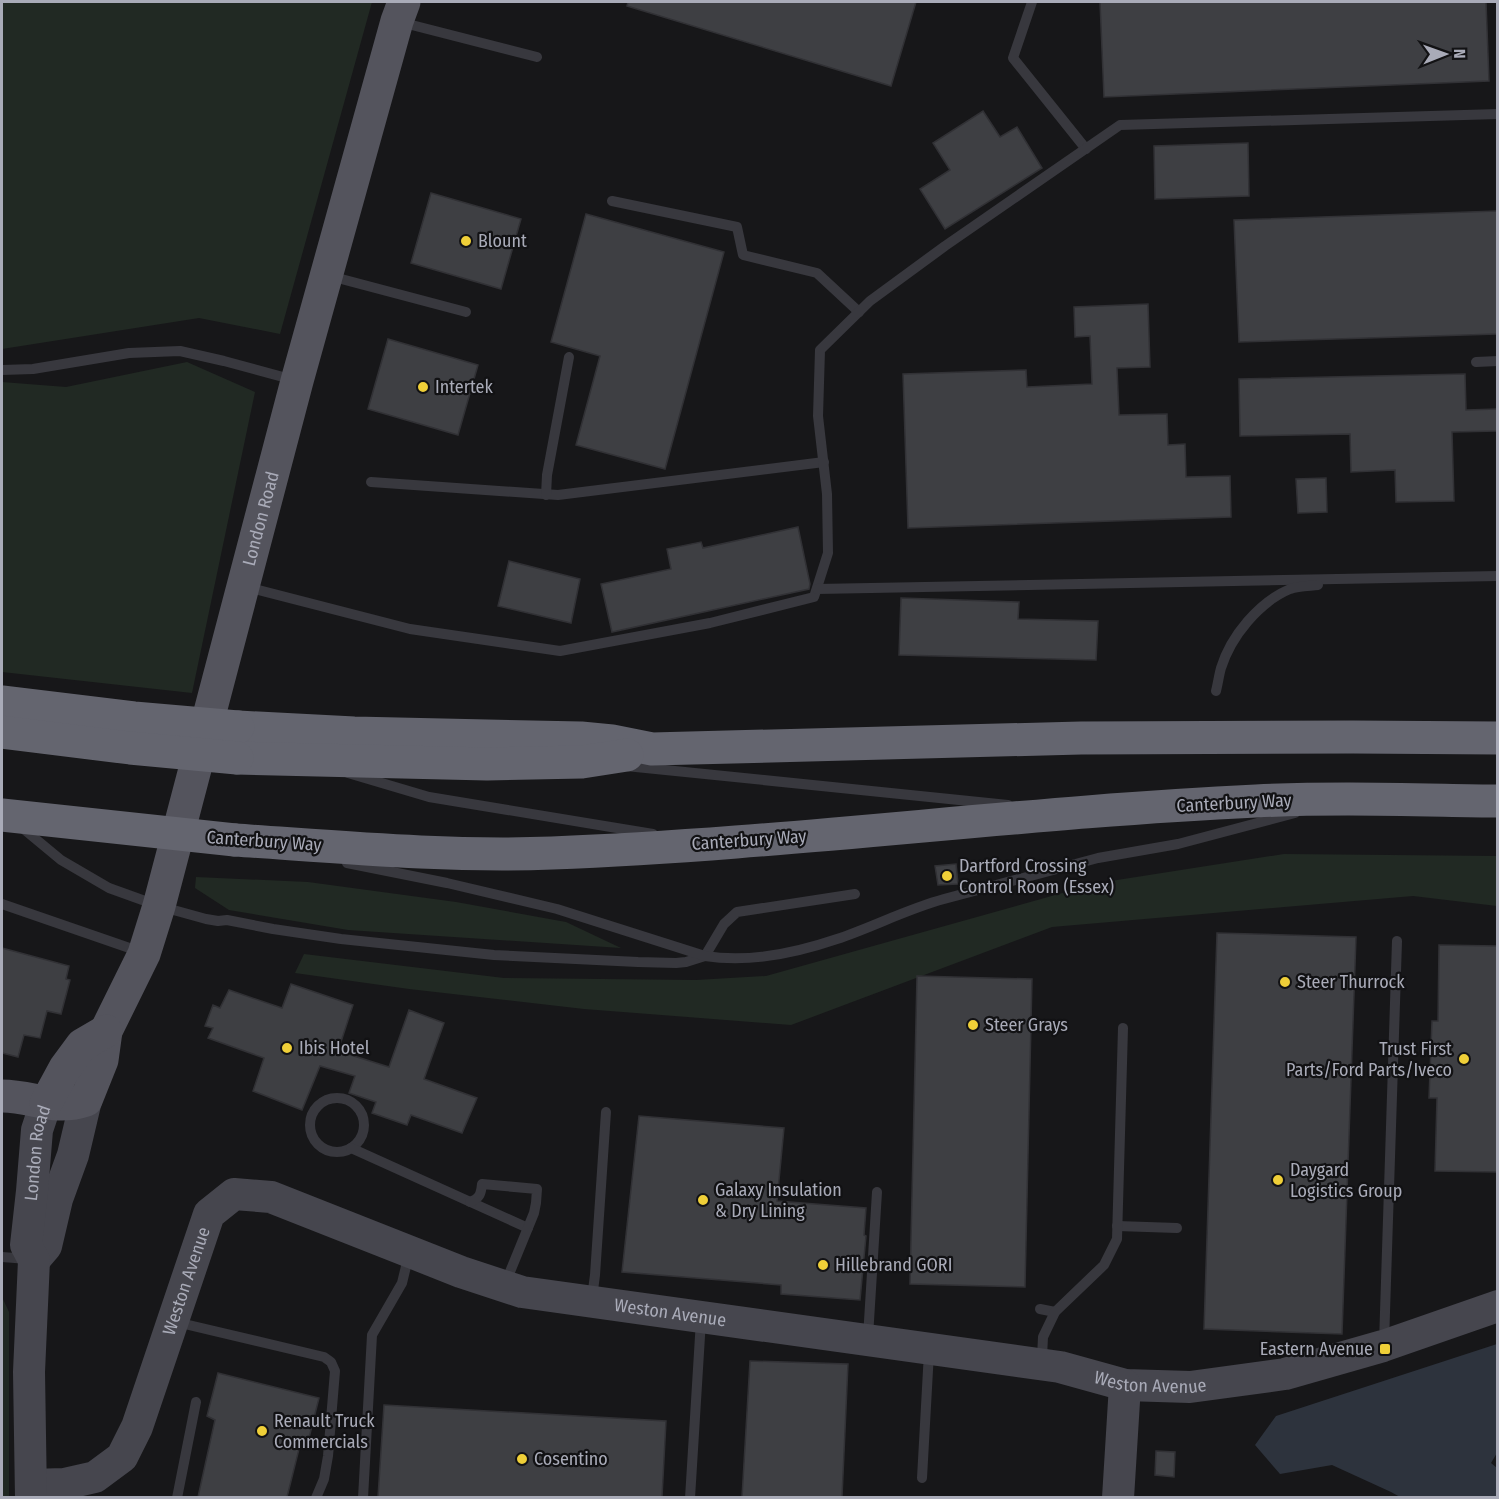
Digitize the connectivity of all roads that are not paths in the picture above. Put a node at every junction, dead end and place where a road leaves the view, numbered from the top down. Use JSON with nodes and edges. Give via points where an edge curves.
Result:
{"nodes":[{"id":1,"x":1032,"y":2,"type":"edge"},
{"id":2,"x":400,"y":11,"type":"edge"},
{"id":3,"x":537,"y":57,"type":"dead end"},
{"id":4,"x":1497,"y":114,"type":"edge"},
{"id":5,"x":1086,"y":149,"type":"junction"},
{"id":6,"x":612,"y":201,"type":"dead end"},
{"id":7,"x":327,"y":275,"type":"junction"},
{"id":8,"x":466,"y":312,"type":"dead end"},
{"id":9,"x":859,"y":312,"type":"junction"},
{"id":10,"x":569,"y":357,"type":"dead end"},
{"id":11,"x":1497,"y":361,"type":"edge"},
{"id":12,"x":1476,"y":362,"type":"dead end"},
{"id":13,"x":2,"y":370,"type":"edge"},
{"id":14,"x":297,"y":381,"type":"junction"},
{"id":15,"x":824,"y":462,"type":"junction"},
{"id":16,"x":371,"y":482,"type":"dead end"},
{"id":17,"x":546,"y":495,"type":"junction"},
{"id":18,"x":1497,"y":576,"type":"edge"},
{"id":19,"x":1360,"y":579,"type":"junction"},
{"id":20,"x":243,"y":586,"type":"junction"},
{"id":21,"x":817,"y":589,"type":"junction"},
{"id":22,"x":1216,"y":691,"type":"dead end"},
{"id":23,"x":2,"y":702,"type":"edge"},
{"id":24,"x":2,"y":732,"type":"edge"},
{"id":25,"x":1497,"y":738,"type":"edge"},
{"id":26,"x":238,"y":743,"type":"junction"},
{"id":27,"x":652,"y":749,"type":"junction"},
{"id":28,"x":303,"y":760,"type":"junction"},
{"id":29,"x":582,"y":762,"type":"junction"},
{"id":30,"x":1347,"y":799,"type":"junction"},
{"id":31,"x":1497,"y":801,"type":"edge"},
{"id":32,"x":2,"y":812,"type":"edge"},
{"id":33,"x":1079,"y":812,"type":"junction"},
{"id":34,"x":235,"y":840,"type":"junction"},
{"id":35,"x":712,"y":844,"type":"junction"},
{"id":36,"x":296,"y":855,"type":"dead end"},
{"id":37,"x":338,"y":862,"type":"dead end"},
{"id":38,"x":855,"y":894,"type":"dead end"},
{"id":39,"x":2,"y":904,"type":"edge"},
{"id":40,"x":159,"y":906,"type":"junction"},
{"id":41,"x":1397,"y":941,"type":"dead end"},
{"id":42,"x":144,"y":954,"type":"junction"},
{"id":43,"x":705,"y":956,"type":"junction"},
{"id":44,"x":1123,"y":1028,"type":"dead end"},
{"id":45,"x":106,"y":1031,"type":"junction"},
{"id":46,"x":2,"y":1096,"type":"edge"},
{"id":47,"x":86,"y":1100,"type":"junction"},
{"id":48,"x":46,"y":1103,"type":"junction"},
{"id":49,"x":606,"y":1112,"type":"dead end"},
{"id":50,"x":351,"y":1148,"type":"junction"},
{"id":51,"x":877,"y":1192,"type":"dead end"},
{"id":52,"x":470,"y":1202,"type":"junction"},
{"id":53,"x":1117,"y":1226,"type":"junction"},
{"id":54,"x":528,"y":1228,"type":"junction"},
{"id":55,"x":1177,"y":1228,"type":"dead end"},
{"id":56,"x":409,"y":1251,"type":"junction"},
{"id":57,"x":2,"y":1257,"type":"edge"},
{"id":58,"x":34,"y":1260,"type":"junction"},
{"id":59,"x":504,"y":1285,"type":"junction"},
{"id":60,"x":591,"y":1302,"type":"junction"},
{"id":61,"x":1497,"y":1306,"type":"edge"},
{"id":62,"x":1040,"y":1309,"type":"dead end"},
{"id":63,"x":1055,"y":1312,"type":"junction"},
{"id":64,"x":701,"y":1317,"type":"junction"},
{"id":65,"x":172,"y":1321,"type":"junction"},
{"id":66,"x":867,"y":1340,"type":"junction"},
{"id":67,"x":1383,"y":1346,"type":"junction"},
{"id":68,"x":930,"y":1348,"type":"junction"},
{"id":69,"x":1038,"y":1364,"type":"junction"},
{"id":70,"x":1125,"y":1385,"type":"junction"},
{"id":71,"x":196,"y":1402,"type":"dead end"},
{"id":72,"x":922,"y":1478,"type":"dead end"},
{"id":73,"x":31,"y":1491,"type":"edge"},
{"id":74,"x":177,"y":1497,"type":"edge"},
{"id":75,"x":316,"y":1497,"type":"edge"},
{"id":76,"x":363,"y":1497,"type":"edge"},
{"id":77,"x":690,"y":1497,"type":"edge"},
{"id":78,"x":1118,"y":1497,"type":"edge"}],
"edges":[{"from":1,"to":5,"type":"lane","via":[[1013,58]]},
{"from":2,"to":3,"type":"lane"},
{"from":2,"to":7,"type":"main road","name":"London Road"},
{"from":4,"to":5,"type":"lane","via":[[1120,125]]},
{"from":5,"to":9,"type":"lane","via":[[945,246]]},
{"from":6,"to":9,"type":"lane","via":[[737,227],[743,255],[817,273]]},
{"from":7,"to":8,"type":"lane"},
{"from":7,"to":14,"type":"main road","name":"London Road"},
{"from":9,"to":15,"type":"lane","via":[[820,350],[818,416]]},
{"from":10,"to":17,"type":"lane"},
{"from":11,"to":12,"type":"lane"},
{"from":13,"to":14,"type":"lane","via":[[33,369],[129,353],[180,351]]},
{"from":14,"to":20,"type":"main road","name":"London Road"},
{"from":15,"to":17,"type":"lane"},
{"from":15,"to":21,"type":"lane","via":[[828,553]]},
{"from":16,"to":17,"type":"lane"},
{"from":18,"to":19,"type":"lane"},
{"from":19,"to":21,"type":"lane"},
{"from":19,"to":22,"type":"lane","via":[[1291,589],[1265,605],[1245,624],[1229,649]]},
{"from":20,"to":21,"type":"lane","via":[[411,628],[560,651],[710,623],[814,597]]},
{"from":20,"to":40,"type":"main road","name":"London Road"},
{"from":23,"to":26,"type":"highway","bridge":true,"via":[[134,718]]},
{"from":24,"to":26,"type":"highway","bridge":true,"via":[[130,748]]},
{"from":25,"to":27,"type":"highway","via":[[1081,738]]},
{"from":26,"to":27,"type":"highway","via":[[354,733],[581,738]]},
{"from":26,"to":28,"type":"highway"},
{"from":27,"to":29,"type":"highway"},
{"from":28,"to":29,"type":"highway"},
{"from":28,"to":35,"type":"lane","via":[[429,797]]},
{"from":29,"to":33,"type":"lane"},
{"from":30,"to":31,"type":"highway","name":"Canterbury Way"},
{"from":30,"to":33,"type":"highway","name":"Canterbury Way"},
{"from":30,"to":43,"type":"lane","via":[[1178,844],[1098,858],[944,898],[836,940],[802,949],[741,958]]},
{"from":32,"to":34,"type":"highway","name":"Canterbury Way","bridge":true},
{"from":32,"to":40,"type":"lane","via":[[61,861],[109,888]]},
{"from":33,"to":35,"type":"highway","name":"Canterbury Way"},
{"from":34,"to":35,"type":"highway","name":"Canterbury Way","via":[[430,853],[550,853]]},
{"from":34,"to":36,"type":"lane"},
{"from":37,"to":43,"type":"lane","via":[[557,909]]},
{"from":38,"to":43,"type":"lane","via":[[737,912],[724,924]]},
{"from":39,"to":42,"type":"lane"},
{"from":40,"to":42,"type":"main road","name":"London Road"},
{"from":40,"to":43,"type":"lane","via":[[218,921],[484,954],[647,963],[686,962]]},
{"from":41,"to":67,"type":"lane"},
{"from":42,"to":45,"type":"main road","name":"London Road"},
{"from":44,"to":53,"type":"lane"},
{"from":45,"to":47,"type":"main road","name":"London Road","via":[[102,1060]]},
{"from":45,"to":48,"type":"main road","name":"London Road","via":[[82,1045]]},
{"from":46,"to":48,"type":"main road"},
{"from":47,"to":48,"type":"main road","via":[[60,1105]]},
{"from":47,"to":58,"type":"street","name":"London Road","via":[[46,1246]]},
{"from":48,"to":58,"type":"street","name":"London Road","via":[[37,1130],[26,1245]]},
{"from":49,"to":60,"type":"lane"},
{"from":50,"to":50,"type":"lane","via":[[362,1135],[363,1117],[345,1099],[327,1100],[314,1112],[314,1137],[326,1149]]},
{"from":50,"to":52,"type":"lane"},
{"from":51,"to":66,"type":"lane"},
{"from":52,"to":54,"type":"lane"},
{"from":52,"to":54,"type":"lane","via":[[481,1194],[482,1184],[537,1189]]},
{"from":53,"to":55,"type":"lane"},
{"from":53,"to":63,"type":"lane","via":[[1117,1239],[1104,1265]]},
{"from":54,"to":59,"type":"lane"},
{"from":56,"to":59,"type":"street","name":"Weston Avenue"},
{"from":56,"to":65,"type":"street","name":"Weston Avenue","via":[[271,1197],[234,1194],[209,1214]]},
{"from":56,"to":76,"type":"lane","via":[[402,1282],[372,1335]]},
{"from":57,"to":58,"type":"lane"},
{"from":58,"to":73,"type":"street","name":"London Road","via":[[29,1372]]},
{"from":59,"to":60,"type":"street","name":"Weston Avenue","via":[[522,1292]]},
{"from":60,"to":64,"type":"street","name":"Weston Avenue"},
{"from":61,"to":67,"type":"street","name":"Weston Avenue"},
{"from":62,"to":63,"type":"lane"},
{"from":63,"to":69,"type":"lane","via":[[1043,1337]]},
{"from":64,"to":66,"type":"street","name":"Weston Avenue"},
{"from":64,"to":77,"type":"lane"},
{"from":65,"to":73,"type":"street","name":"Weston Avenue","via":[[137,1427],[122,1457],[95,1477]]},
{"from":65,"to":75,"type":"lane","via":[[324,1357],[331,1362],[335,1371],[328,1456]]},
{"from":66,"to":68,"type":"street","name":"Weston Avenue"},
{"from":67,"to":70,"type":"street","name":"Weston Avenue","via":[[1285,1374],[1190,1387]]},
{"from":68,"to":69,"type":"street","name":"Weston Avenue"},
{"from":68,"to":72,"type":"lane"},
{"from":69,"to":70,"type":"street","name":"Weston Avenue"},
{"from":70,"to":78,"type":"street"},
{"from":71,"to":74,"type":"lane"}]}
